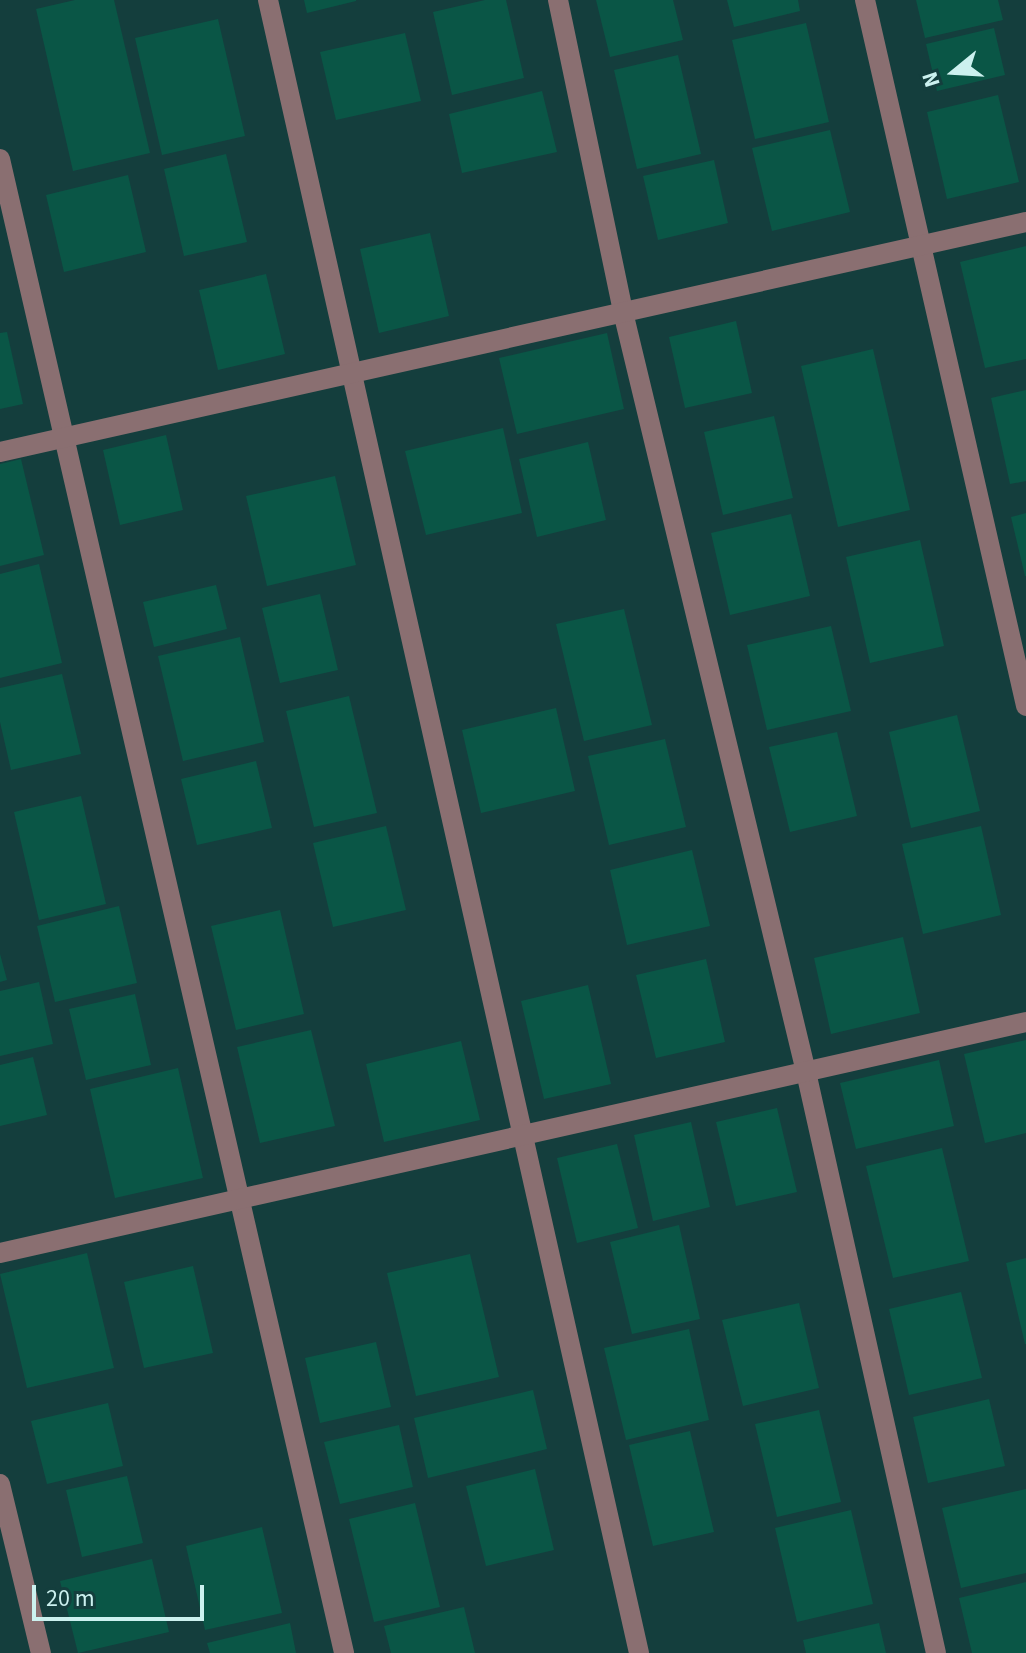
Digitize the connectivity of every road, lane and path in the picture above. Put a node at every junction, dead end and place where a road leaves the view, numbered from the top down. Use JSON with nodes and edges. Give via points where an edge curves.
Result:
{"nodes":[{"id":1,"x":268,"y":0,"type":"edge"},
{"id":2,"x":558,"y":0,"type":"edge"},
{"id":3,"x":865,"y":0,"type":"edge"},
{"id":4,"x":0,"y":159,"type":"edge"},
{"id":5,"x":1026,"y":222,"type":"edge"},
{"id":6,"x":921,"y":245,"type":"junction"},
{"id":7,"x":623,"y":312,"type":"junction"},
{"id":8,"x":351,"y":374,"type":"junction"},
{"id":9,"x":65,"y":437,"type":"junction"},
{"id":10,"x":0,"y":452,"type":"edge"},
{"id":11,"x":1026,"y":706,"type":"edge"},
{"id":12,"x":1026,"y":1022,"type":"edge"},
{"id":13,"x":806,"y":1072,"type":"junction"},
{"id":14,"x":523,"y":1136,"type":"junction"},
{"id":15,"x":239,"y":1200,"type":"junction"},
{"id":16,"x":0,"y":1253,"type":"edge"},
{"id":17,"x":0,"y":1484,"type":"edge"},
{"id":18,"x":41,"y":1653,"type":"edge"},
{"id":19,"x":344,"y":1653,"type":"edge"},
{"id":20,"x":639,"y":1653,"type":"edge"},
{"id":21,"x":936,"y":1653,"type":"edge"}],
"edges":[{"from":1,"to":8,"type":"street"},
{"from":2,"to":7,"type":"street"},
{"from":3,"to":6,"type":"street"},
{"from":4,"to":9,"type":"street"},
{"from":5,"to":6,"type":"street"},
{"from":6,"to":7,"type":"street"},
{"from":6,"to":11,"type":"street"},
{"from":7,"to":8,"type":"street"},
{"from":7,"to":13,"type":"street"},
{"from":8,"to":9,"type":"street"},
{"from":8,"to":14,"type":"street"},
{"from":9,"to":10,"type":"street"},
{"from":9,"to":15,"type":"street"},
{"from":12,"to":13,"type":"street"},
{"from":13,"to":14,"type":"street"},
{"from":13,"to":21,"type":"street"},
{"from":14,"to":15,"type":"street"},
{"from":14,"to":20,"type":"street"},
{"from":15,"to":16,"type":"street"},
{"from":15,"to":19,"type":"street"},
{"from":17,"to":18,"type":"street"}]}
